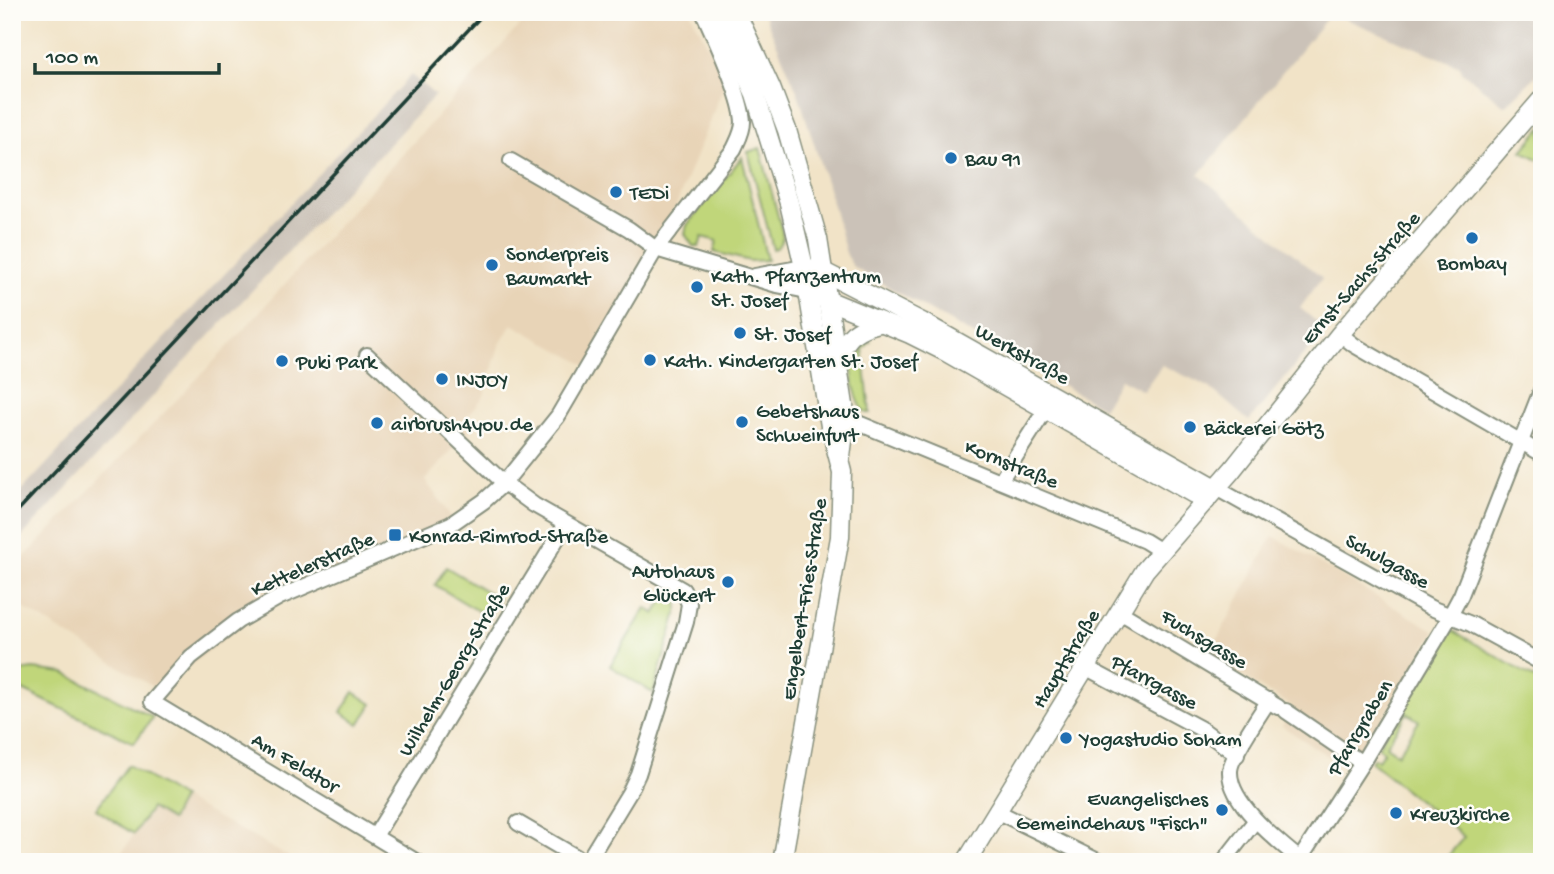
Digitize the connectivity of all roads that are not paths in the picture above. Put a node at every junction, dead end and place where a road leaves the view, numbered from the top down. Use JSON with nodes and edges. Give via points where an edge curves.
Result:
{"nodes":[{"id":1,"x":703,"y":12,"type":"edge"},
{"id":2,"x":718,"y":12,"type":"edge"},
{"id":3,"x":736,"y":12,"type":"edge"},
{"id":4,"x":1542,"y":99,"type":"edge"},
{"id":5,"x":779,"y":133,"type":"junction"},
{"id":6,"x":511,"y":161,"type":"dead end"},
{"id":7,"x":656,"y":249,"type":"junction"},
{"id":8,"x":804,"y":267,"type":"junction"},
{"id":9,"x":824,"y":272,"type":"junction"},
{"id":10,"x":753,"y":276,"type":"junction"},
{"id":11,"x":807,"y":291,"type":"junction"},
{"id":12,"x":828,"y":300,"type":"junction"},
{"id":13,"x":879,"y":323,"type":"junction"},
{"id":14,"x":1340,"y":334,"type":"junction"},
{"id":15,"x":367,"y":355,"type":"dead end"},
{"id":16,"x":837,"y":356,"type":"junction"},
{"id":17,"x":1542,"y":388,"type":"edge"},
{"id":18,"x":1046,"y":409,"type":"junction"},
{"id":19,"x":846,"y":418,"type":"junction"},
{"id":20,"x":1519,"y":441,"type":"junction"},
{"id":21,"x":1542,"y":454,"type":"edge"},
{"id":22,"x":840,"y":460,"type":"junction"},
{"id":23,"x":1000,"y":481,"type":"junction"},
{"id":24,"x":504,"y":483,"type":"junction"},
{"id":25,"x":1211,"y":494,"type":"junction"},
{"id":26,"x":566,"y":524,"type":"junction"},
{"id":27,"x":1161,"y":551,"type":"junction"},
{"id":28,"x":1120,"y":612,"type":"junction"},
{"id":29,"x":1450,"y":616,"type":"junction"},
{"id":30,"x":1542,"y":663,"type":"edge"},
{"id":31,"x":1087,"y":668,"type":"junction"},
{"id":32,"x":152,"y":702,"type":"joint"},
{"id":33,"x":1278,"y":706,"type":"junction"},
{"id":34,"x":1237,"y":755,"type":"junction"},
{"id":35,"x":1362,"y":763,"type":"junction"},
{"id":36,"x":998,"y":812,"type":"junction"},
{"id":37,"x":1255,"y":821,"type":"junction"},
{"id":38,"x":518,"y":823,"type":"dead end"},
{"id":39,"x":375,"y":836,"type":"junction"},
{"id":40,"x":1302,"y":860,"type":"edge"},
{"id":41,"x":417,"y":862,"type":"edge"},
{"id":42,"x":586,"y":862,"type":"edge"},
{"id":43,"x":782,"y":862,"type":"edge"},
{"id":44,"x":966,"y":862,"type":"edge"},
{"id":45,"x":1100,"y":862,"type":"edge"},
{"id":46,"x":1223,"y":862,"type":"edge"}],
"edges":[{"from":1,"to":7,"type":"street","name":"Kettelerstraße","via":[[731,79],[741,112],[741,132],[734,149]]},
{"from":2,"to":5,"type":"main road","name":"Engelbert-Fries-Straße","via":[[755,94]]},
{"from":3,"to":5,"type":"main road","name":"Engelbert-Fries-Straße"},
{"from":4,"to":14,"type":"main road","name":"Ernst-Sachs-Straße"},
{"from":5,"to":8,"type":"main road","name":"Engelbert-Fries-Straße"},
{"from":5,"to":9,"type":"main road","name":"Engelbert-Fries-Straße","via":[[809,203]]},
{"from":6,"to":7,"type":"street"},
{"from":7,"to":10,"type":"street"},
{"from":7,"to":24,"type":"street","name":"Kettelerstraße","via":[[558,416]]},
{"from":8,"to":9,"type":"main road","name":"Werkstraße"},
{"from":8,"to":10,"type":"street"},
{"from":8,"to":11,"type":"main road","name":"Engelbert-Fries-Straße"},
{"from":9,"to":12,"type":"main road","name":"Engelbert-Fries-Straße"},
{"from":9,"to":25,"type":"main road","name":"Werkstraße","via":[[951,338]]},
{"from":10,"to":11,"type":"street"},
{"from":11,"to":12,"type":"main road","name":"Werkstraße"},
{"from":11,"to":22,"type":"main road","name":"Engelbert-Fries-Straße"},
{"from":12,"to":13,"type":"main road","name":"Werkstraße"},
{"from":12,"to":16,"type":"main road","name":"Engelbert-Fries-Straße"},
{"from":13,"to":16,"type":"main road","via":[[853,332]]},
{"from":13,"to":18,"type":"main road","name":"Werkstraße","via":[[944,351]]},
{"from":14,"to":20,"type":"street"},
{"from":14,"to":25,"type":"main road","name":"Ernst-Sachs-Straße"},
{"from":15,"to":24,"type":"street"},
{"from":16,"to":19,"type":"main road","name":"Engelbert-Fries-Straße"},
{"from":17,"to":20,"type":"street","name":"Pfarrgraben"},
{"from":18,"to":23,"type":"street"},
{"from":18,"to":25,"type":"main road","name":"Werkstraße"},
{"from":19,"to":22,"type":"main road","name":"Engelbert-Fries-Straße"},
{"from":19,"to":23,"type":"street","name":"Kornstraße"},
{"from":20,"to":21,"type":"street"},
{"from":20,"to":29,"type":"street","name":"Pfarrgraben"},
{"from":22,"to":43,"type":"main road","name":"Engelbert-Fries-Straße","via":[[840,537]]},
{"from":23,"to":27,"type":"street","name":"Kornstraße"},
{"from":24,"to":26,"type":"street"},
{"from":24,"to":32,"type":"street","name":"Kettelerstraße","via":[[451,524],[280,597],[238,621],[191,657]]},
{"from":25,"to":27,"type":"main road","name":"Hauptstraße"},
{"from":25,"to":29,"type":"street","name":"Schulgasse"},
{"from":26,"to":39,"type":"street","name":"Wilhelm-Georg-Straße"},
{"from":26,"to":42,"type":"street","via":[[683,590],[689,604],[638,774]]},
{"from":27,"to":28,"type":"main road","name":"Hauptstraße"},
{"from":28,"to":31,"type":"main road","name":"Hauptstraße"},
{"from":28,"to":33,"type":"street","name":"Fuchsgasse"},
{"from":29,"to":30,"type":"street","name":"Schulgasse"},
{"from":29,"to":35,"type":"street","name":"Pfarrgraben"},
{"from":31,"to":34,"type":"street","name":"Pfarrgasse","via":[[1203,730]]},
{"from":31,"to":36,"type":"main road","name":"Hauptstraße"},
{"from":32,"to":39,"type":"street","name":"Am Feldtor"},
{"from":33,"to":34,"type":"street"},
{"from":33,"to":35,"type":"street","name":"Fuchsgasse"},
{"from":34,"to":37,"type":"street","via":[[1230,770],[1232,783]]},
{"from":35,"to":40,"type":"street","name":"Pfarrgraben"},
{"from":36,"to":44,"type":"main road","name":"Hauptstraße"},
{"from":36,"to":45,"type":"street"},
{"from":37,"to":40,"type":"street"},
{"from":37,"to":46,"type":"street"},
{"from":38,"to":42,"type":"street"},
{"from":39,"to":41,"type":"street","name":"Am Feldtor"}]}
